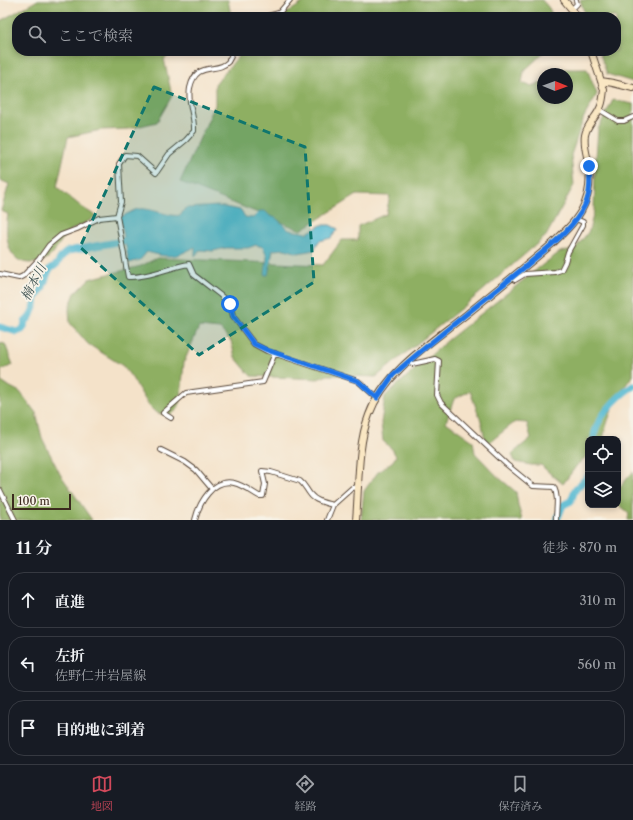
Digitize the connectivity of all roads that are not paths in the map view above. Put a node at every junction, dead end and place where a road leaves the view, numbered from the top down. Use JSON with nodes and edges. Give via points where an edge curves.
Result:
{"nodes":[{"id":1,"x":290,"y":0,"type":"edge"},
{"id":2,"x":564,"y":0,"type":"edge"},
{"id":3,"x":576,"y":0,"type":"edge"},
{"id":4,"x":572,"y":9,"type":"junction"},
{"id":5,"x":280,"y":12,"type":"edge"},
{"id":6,"x":574,"y":12,"type":"edge"},
{"id":7,"x":231,"y":56,"type":"edge"},
{"id":8,"x":593,"y":56,"type":"edge"},
{"id":9,"x":601,"y":81,"type":"junction"},
{"id":10,"x":633,"y":88,"type":"edge"},
{"id":11,"x":600,"y":110,"type":"junction"},
{"id":12,"x":633,"y":117,"type":"edge"},
{"id":13,"x":117,"y":216,"type":"junction"},
{"id":14,"x":576,"y":219,"type":"junction"},
{"id":15,"x":0,"y":274,"type":"edge"},
{"id":16,"x":512,"y":278,"type":"junction"},
{"id":17,"x":275,"y":353,"type":"junction"},
{"id":18,"x":408,"y":362,"type":"junction"},
{"id":19,"x":377,"y":398,"type":"junction"},
{"id":20,"x":171,"y":418,"type":"dead end"},
{"id":21,"x":161,"y":450,"type":"dead end"},
{"id":22,"x":359,"y":487,"type":"junction"},
{"id":23,"x":212,"y":489,"type":"junction"},
{"id":24,"x":0,"y":490,"type":"edge"},
{"id":25,"x":333,"y":505,"type":"junction"},
{"id":26,"x":15,"y":520,"type":"edge"},
{"id":27,"x":195,"y":520,"type":"edge"},
{"id":28,"x":327,"y":520,"type":"edge"},
{"id":29,"x":356,"y":520,"type":"edge"},
{"id":30,"x":556,"y":520,"type":"edge"}],
"edges":[{"from":1,"to":5,"type":"street"},
{"from":2,"to":4,"type":"main road"},
{"from":3,"to":4,"type":"street","via":[[577,4]]},
{"from":4,"to":6,"type":"main road"},
{"from":7,"to":13,"type":"street","via":[[228,62],[202,69],[192,81],[190,102],[194,131],[169,154],[156,173],[134,155],[122,158],[119,164],[121,202]]},
{"from":8,"to":9,"type":"main road"},
{"from":9,"to":10,"type":"main road"},
{"from":9,"to":11,"type":"main road","via":[[604,97]]},
{"from":11,"to":12,"type":"street","via":[[618,122]]},
{"from":11,"to":14,"type":"main road","via":[[585,136],[590,190]]},
{"from":13,"to":15,"type":"street","via":[[99,218],[61,235],[49,245],[23,276],[15,278]]},
{"from":13,"to":17,"type":"street","via":[[128,278],[189,264],[194,275],[230,304],[233,316],[254,344]]},
{"from":14,"to":16,"type":"main road","via":[[552,244]]},
{"from":14,"to":16,"type":"street","via":[[584,225],[561,270],[525,274],[515,280]]},
{"from":16,"to":18,"type":"main road"},
{"from":17,"to":19,"type":"street","via":[[358,381]]},
{"from":17,"to":20,"type":"street","via":[[264,382],[186,393],[163,414]]},
{"from":18,"to":19,"type":"main road","via":[[393,375]]},
{"from":18,"to":30,"type":"street","via":[[412,364],[435,358],[439,361],[437,395],[441,403],[533,486],[554,487],[557,494]]},
{"from":19,"to":22,"type":"main road","via":[[369,414],[362,440]]},
{"from":21,"to":23,"type":"street","via":[[196,470]]},
{"from":22,"to":25,"type":"street","via":[[352,488]]},
{"from":22,"to":29,"type":"main road"},
{"from":23,"to":25,"type":"street","via":[[218,485],[235,483],[263,496],[265,484],[262,471],[271,472],[300,481],[313,497]]},
{"from":23,"to":27,"type":"street","via":[[204,498]]},
{"from":24,"to":26,"type":"street"},
{"from":25,"to":28,"type":"street"}]}
